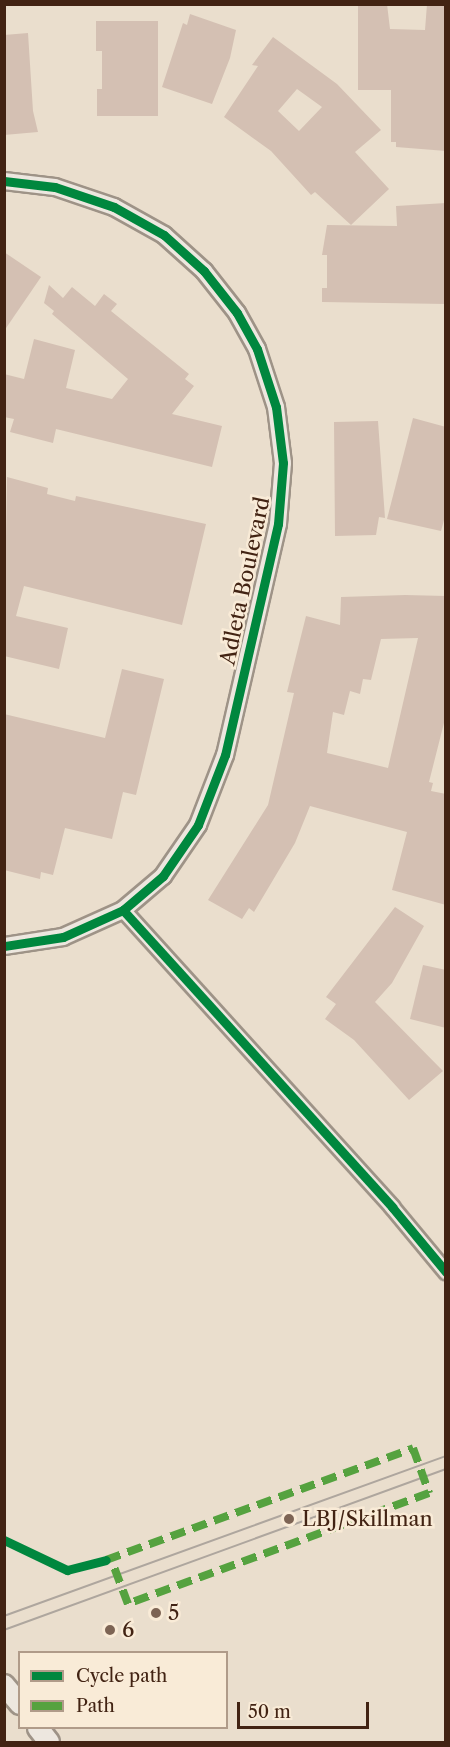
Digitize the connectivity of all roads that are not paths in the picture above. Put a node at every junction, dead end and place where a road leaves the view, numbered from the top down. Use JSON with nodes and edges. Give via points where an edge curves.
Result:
{"nodes":[{"id":1,"x":4,"y":181,"type":"edge"},
{"id":2,"x":123,"y":910,"type":"junction"},
{"id":3,"x":4,"y":946,"type":"edge"},
{"id":4,"x":446,"y":1272,"type":"edge"},
{"id":5,"x":4,"y":1685,"type":"edge"},
{"id":6,"x":18,"y":1702,"type":"edge"},
{"id":7,"x":39,"y":1729,"type":"edge"},
{"id":8,"x":49,"y":1743,"type":"edge"}],
"edges":[{"from":1,"to":2,"type":"street","name":"Adleta Boulevard","via":[[83,195],[143,221],[183,250],[223,292],[247,328],[270,382],[279,424],[283,463],[278,524],[218,783],[182,853]]},
{"from":2,"to":3,"type":"street","name":"Adleta Boulevard","via":[[63,937]]},
{"from":2,"to":4,"type":"street"},
{"from":5,"to":6,"type":"main road"},
{"from":7,"to":8,"type":"main road"}]}
